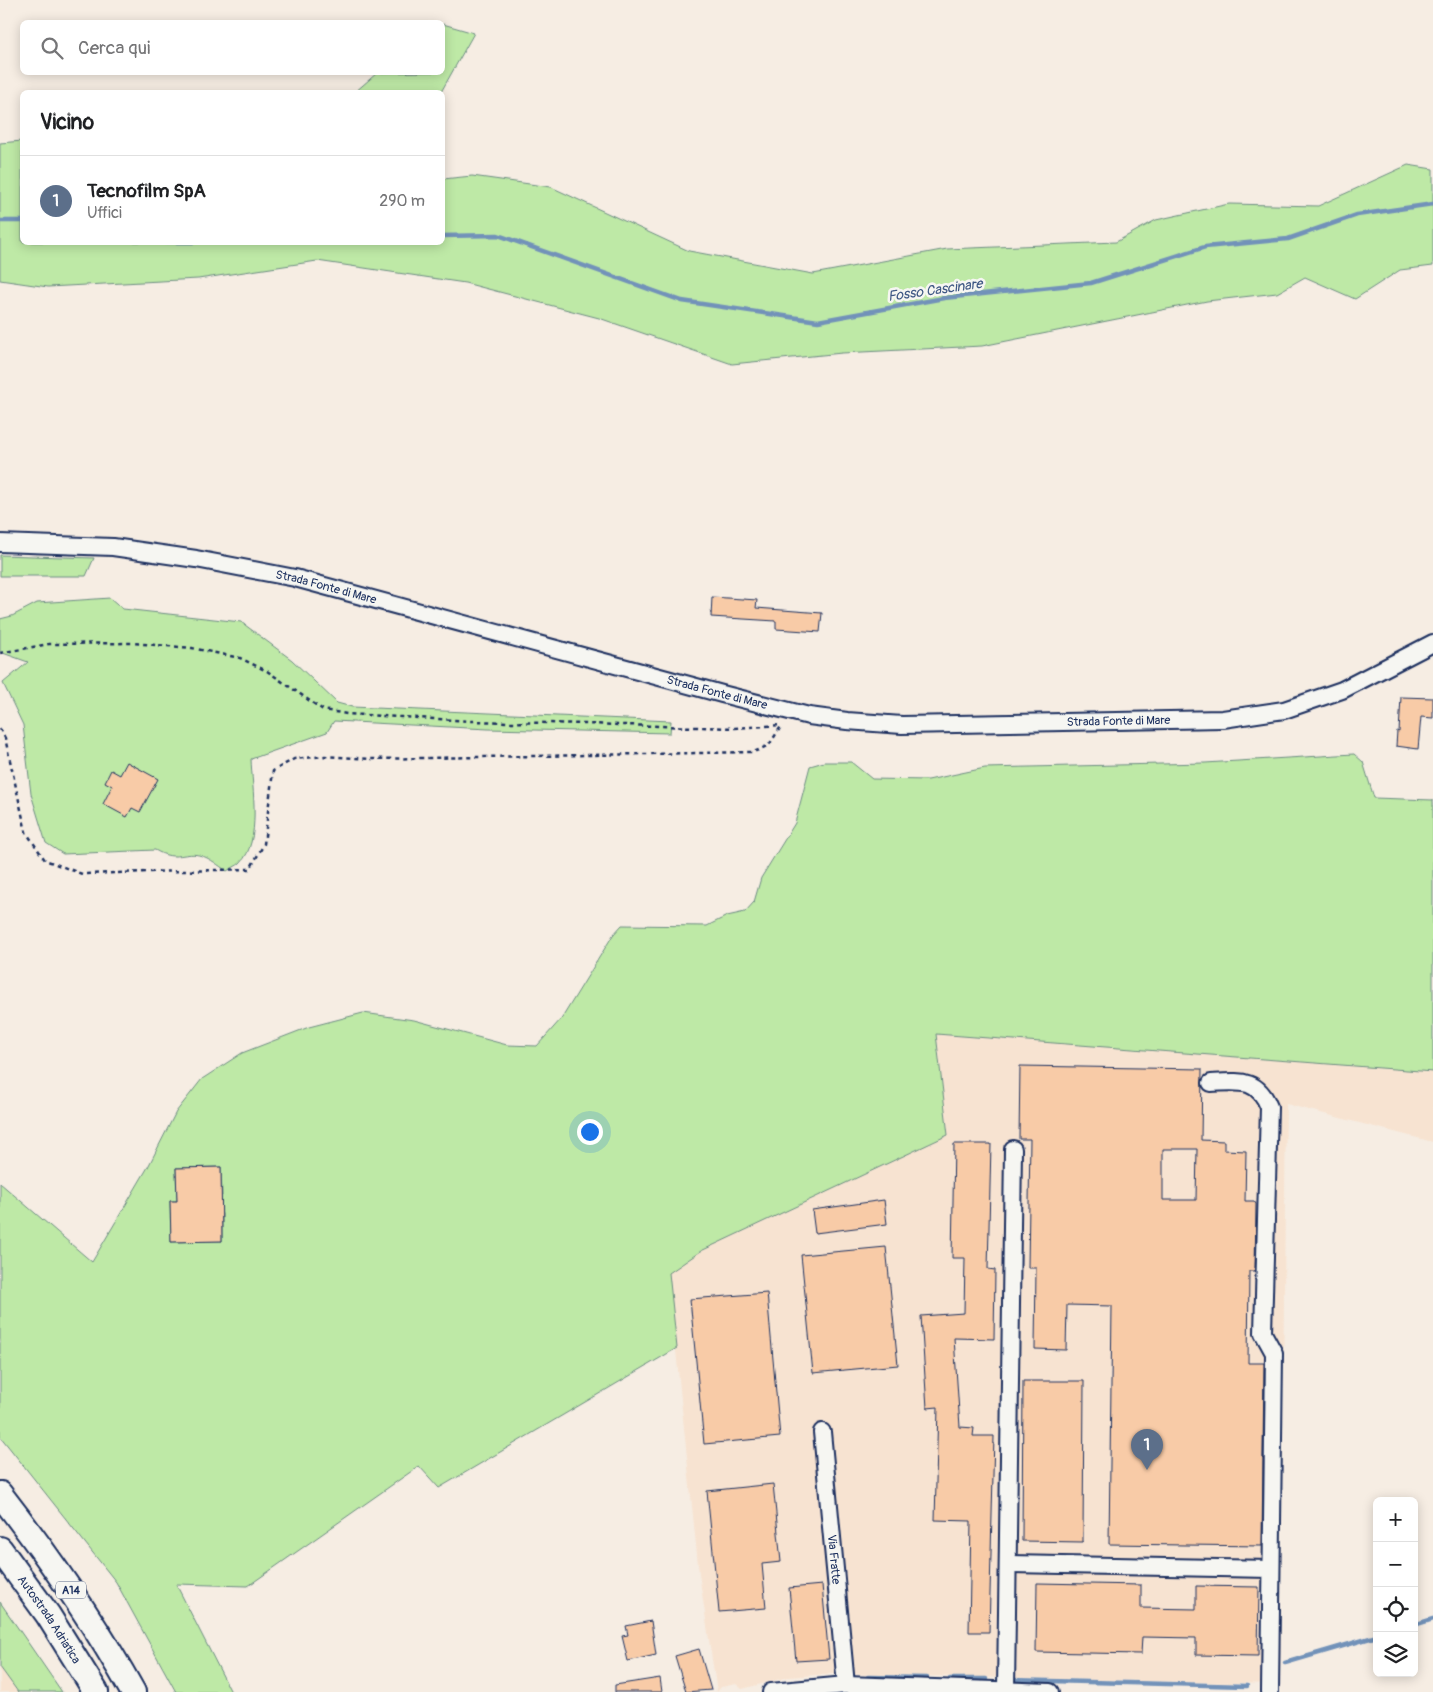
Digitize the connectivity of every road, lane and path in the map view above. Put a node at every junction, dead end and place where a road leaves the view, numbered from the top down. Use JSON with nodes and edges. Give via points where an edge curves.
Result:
{"nodes":[{"id":1,"x":0,"y":542,"type":"edge"},
{"id":2,"x":1433,"y":643,"type":"edge"},
{"id":3,"x":0,"y":653,"type":"edge"},
{"id":4,"x":782,"y":725,"type":"junction"},
{"id":5,"x":791,"y":725,"type":"dead end"},
{"id":6,"x":0,"y":729,"type":"edge"},
{"id":7,"x":1211,"y":1083,"type":"dead end"},
{"id":8,"x":1013,"y":1149,"type":"dead end"},
{"id":9,"x":822,"y":1432,"type":"dead end"},
{"id":10,"x":0,"y":1494,"type":"edge"},
{"id":11,"x":0,"y":1549,"type":"edge"},
{"id":12,"x":1008,"y":1564,"type":"junction"},
{"id":13,"x":1271,"y":1569,"type":"junction"},
{"id":14,"x":846,"y":1685,"type":"junction"},
{"id":15,"x":1006,"y":1690,"type":"junction"},
{"id":16,"x":96,"y":1692,"type":"edge"},
{"id":17,"x":134,"y":1692,"type":"edge"},
{"id":18,"x":771,"y":1692,"type":"edge"},
{"id":19,"x":1050,"y":1692,"type":"edge"},
{"id":20,"x":1270,"y":1692,"type":"edge"}],
"edges":[{"from":1,"to":2,"type":"street","name":"Strada Fonte di Mare","via":[[113,547],[295,578],[810,716],[902,725],[1223,719],[1284,710],[1342,690]]},
{"from":3,"to":4,"type":"path","via":[[58,644],[132,643],[192,648],[240,658],[267,671],[323,710],[347,714],[735,728]]},
{"from":4,"to":5,"type":"path"},
{"from":4,"to":6,"type":"path","via":[[769,745],[754,752],[371,759],[325,756],[294,759],[273,771],[264,844],[250,869],[82,874],[45,860],[26,832],[5,738]]},
{"from":7,"to":13,"type":"street","via":[[1244,1082],[1256,1087],[1269,1107],[1263,1333],[1274,1353]]},
{"from":8,"to":12,"type":"street"},
{"from":9,"to":14,"type":"street","name":"Via Fratte"},
{"from":10,"to":17,"type":"highway","number":"A14","via":[[81,1604]]},
{"from":11,"to":16,"type":"highway","name":"Autostrada Adriatica","number":"A14","via":[[48,1615]]},
{"from":12,"to":13,"type":"street"},
{"from":12,"to":15,"type":"street"},
{"from":13,"to":20,"type":"street"},
{"from":14,"to":15,"type":"street"},
{"from":14,"to":18,"type":"street"},
{"from":15,"to":19,"type":"street"}]}
